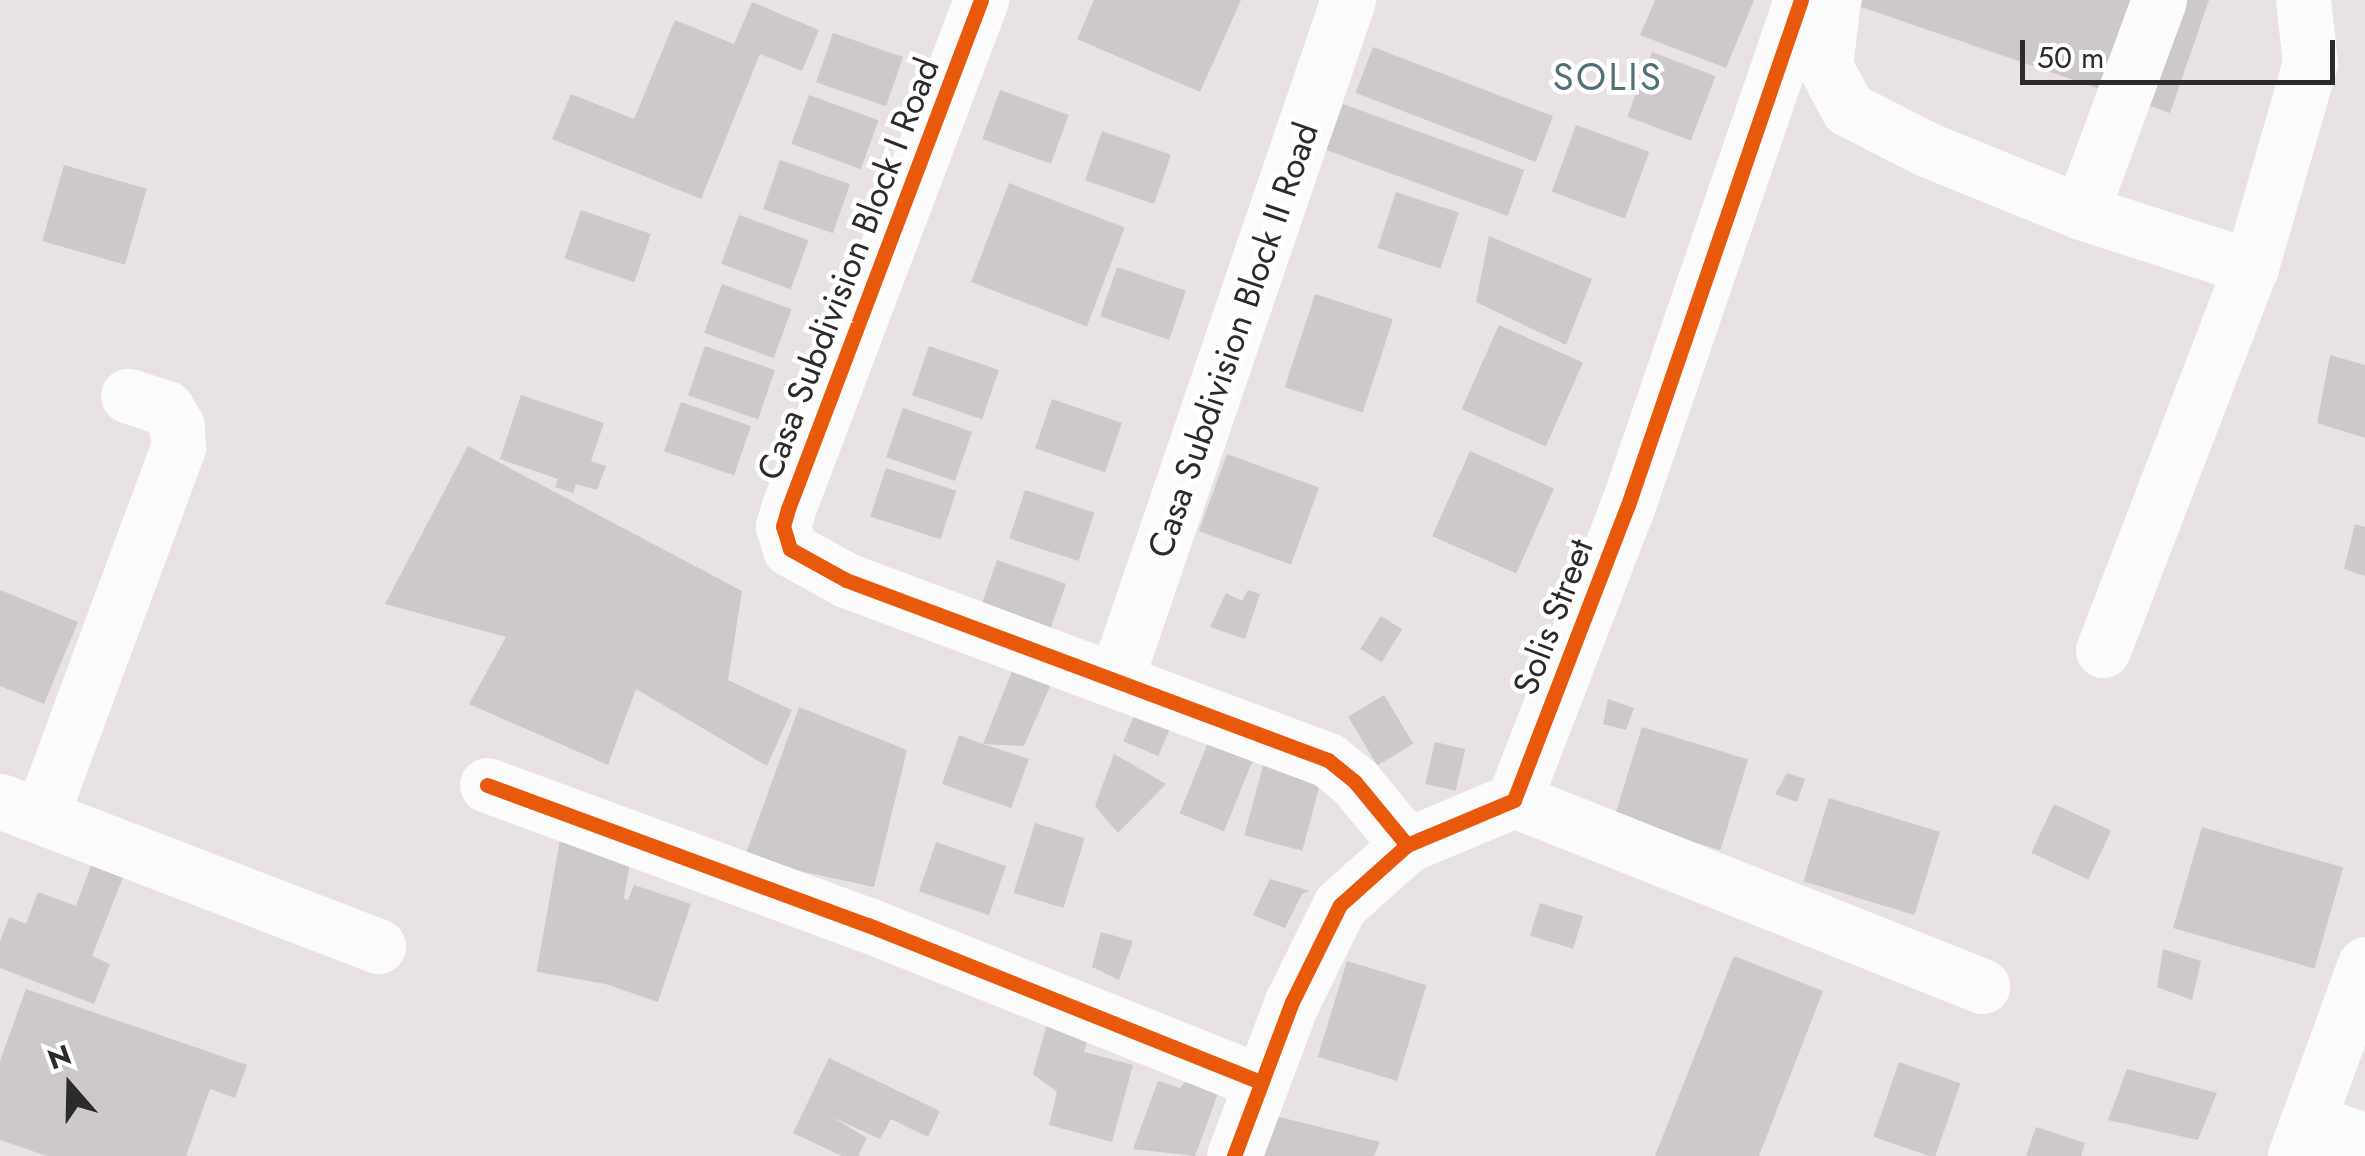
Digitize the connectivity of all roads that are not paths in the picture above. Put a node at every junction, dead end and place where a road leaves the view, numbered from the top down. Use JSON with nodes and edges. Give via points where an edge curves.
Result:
{"nodes":[{"id":1,"x":981,"y":0,"type":"edge"},
{"id":2,"x":1348,"y":0,"type":"edge"},
{"id":3,"x":1800,"y":0,"type":"edge"},
{"id":4,"x":1833,"y":0,"type":"edge"},
{"id":5,"x":2159,"y":0,"type":"edge"},
{"id":6,"x":2303,"y":0,"type":"edge"},
{"id":7,"x":2081,"y":212,"type":"junction"},
{"id":8,"x":2251,"y":267,"type":"junction"},
{"id":9,"x":128,"y":396,"type":"dead end"},
{"id":10,"x":2104,"y":650,"type":"dead end"},
{"id":11,"x":1116,"y":679,"type":"junction"},
{"id":12,"x":487,"y":785,"type":"dead end"},
{"id":13,"x":1514,"y":800,"type":"junction"},
{"id":14,"x":20,"y":809,"type":"edge"},
{"id":15,"x":1407,"y":845,"type":"junction"},
{"id":16,"x":378,"y":946,"type":"dead end"},
{"id":17,"x":2365,"y":964,"type":"edge"},
{"id":18,"x":1982,"y":986,"type":"dead end"},
{"id":19,"x":1260,"y":1082,"type":"junction"},
{"id":20,"x":2302,"y":1138,"type":"edge"},
{"id":21,"x":2365,"y":1140,"type":"edge"},
{"id":22,"x":1234,"y":1156,"type":"edge"}],
"edges":[{"from":1,"to":11,"type":"street","name":"Casa Subdivision Block I Road","via":[[824,429],[788,508],[784,535],[798,557]]},
{"from":2,"to":11,"type":"street","name":"Casa Subdivision Block II Road"},
{"from":3,"to":13,"type":"street","name":"Solis Street","via":[[1628,504]]},
{"from":4,"to":7,"type":"street","via":[[1825,66],[1848,110]]},
{"from":5,"to":7,"type":"street"},
{"from":6,"to":8,"type":"street","via":[[2310,64]]},
{"from":7,"to":8,"type":"street"},
{"from":8,"to":10,"type":"street"},
{"from":9,"to":14,"type":"street","via":[[166,408],[177,426],[178,447]]},
{"from":11,"to":15,"type":"street","via":[[1338,765]]},
{"from":12,"to":19,"type":"street","via":[[868,925]]},
{"from":13,"to":15,"type":"street"},
{"from":13,"to":18,"type":"street"},
{"from":14,"to":16,"type":"street"},
{"from":15,"to":19,"type":"street","via":[[1340,905]]},
{"from":17,"to":20,"type":"street"},
{"from":19,"to":22,"type":"street"},
{"from":20,"to":21,"type":"street"}]}
